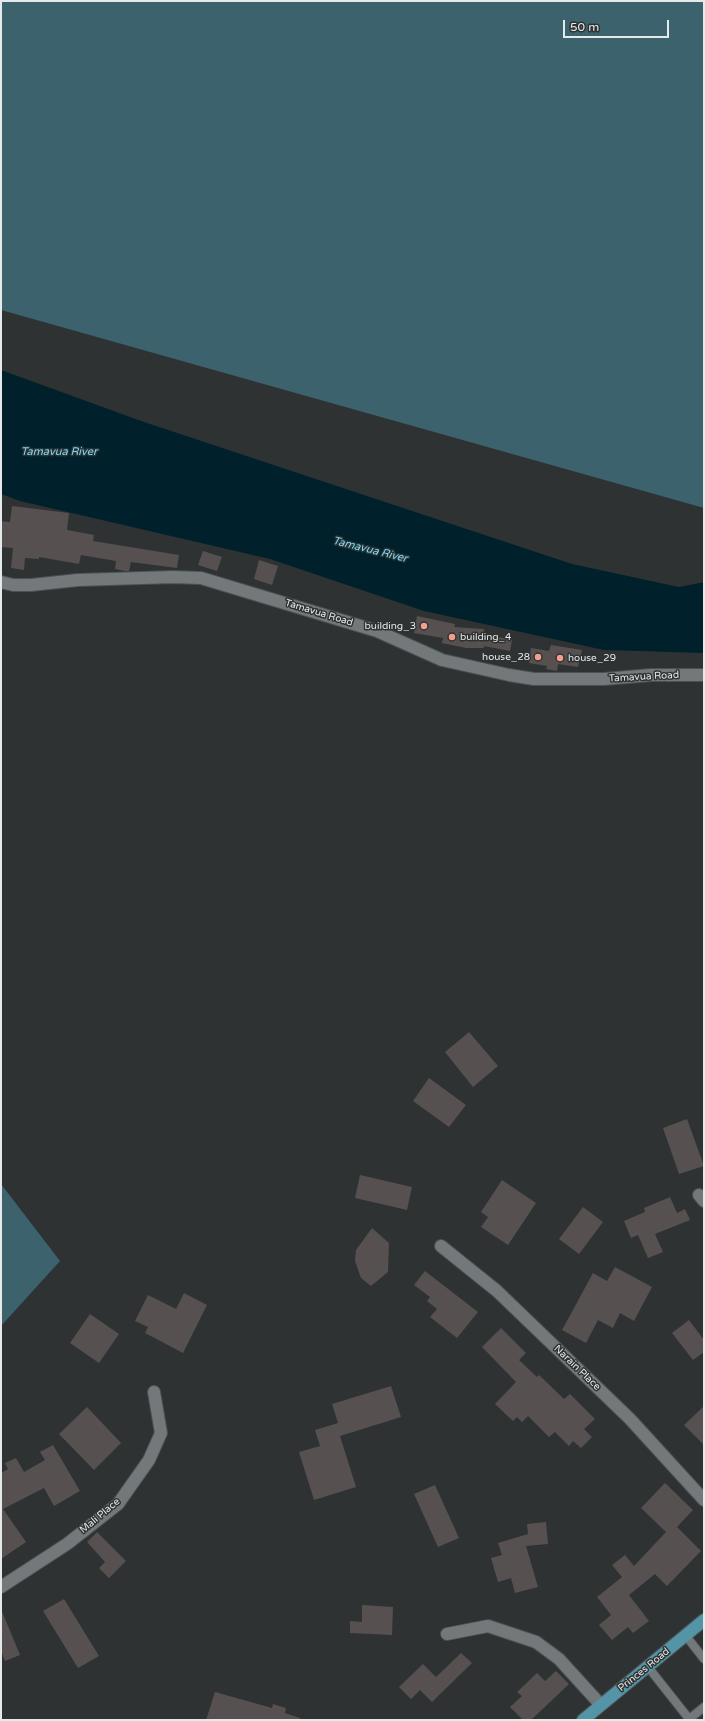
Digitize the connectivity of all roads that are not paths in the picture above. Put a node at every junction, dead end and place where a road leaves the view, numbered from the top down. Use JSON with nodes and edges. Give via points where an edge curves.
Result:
{"nodes":[{"id":1,"x":1,"y":582,"type":"edge"},
{"id":2,"x":704,"y":675,"type":"edge"},
{"id":3,"x":441,"y":1246,"type":"dead end"},
{"id":4,"x":154,"y":1392,"type":"dead end"},
{"id":5,"x":704,"y":1500,"type":"edge"},
{"id":6,"x":1,"y":1587,"type":"edge"},
{"id":7,"x":704,"y":1620,"type":"edge"},
{"id":8,"x":448,"y":1634,"type":"dead end"},
{"id":9,"x":686,"y":1636,"type":"junction"},
{"id":10,"x":704,"y":1659,"type":"edge"},
{"id":11,"x":648,"y":1667,"type":"junction"},
{"id":12,"x":600,"y":1704,"type":"junction"},
{"id":13,"x":704,"y":1707,"type":"edge"},
{"id":14,"x":583,"y":1720,"type":"edge"},
{"id":15,"x":689,"y":1720,"type":"edge"}],
"edges":[{"from":1,"to":2,"type":"street","name":"Tamavua Road","via":[[31,585],[78,580],[201,578],[377,631],[442,660],[509,675],[534,679]]},
{"from":3,"to":5,"type":"street","name":"Narain Place","via":[[496,1291],[630,1419]]},
{"from":4,"to":6,"type":"street","name":"Mali Place","via":[[161,1433],[149,1460],[118,1504],[67,1544]]},
{"from":7,"to":9,"type":"main road","name":"Princes Road"},
{"from":8,"to":12,"type":"street","via":[[488,1626],[536,1642],[559,1659]]},
{"from":9,"to":10,"type":"lane"},
{"from":9,"to":11,"type":"main road","name":"Princes Road"},
{"from":11,"to":12,"type":"main road","name":"Princes Road"},
{"from":11,"to":15,"type":"lane"},
{"from":12,"to":14,"type":"main road","name":"Princes Road"},
{"from":13,"to":15,"type":"lane"}]}
